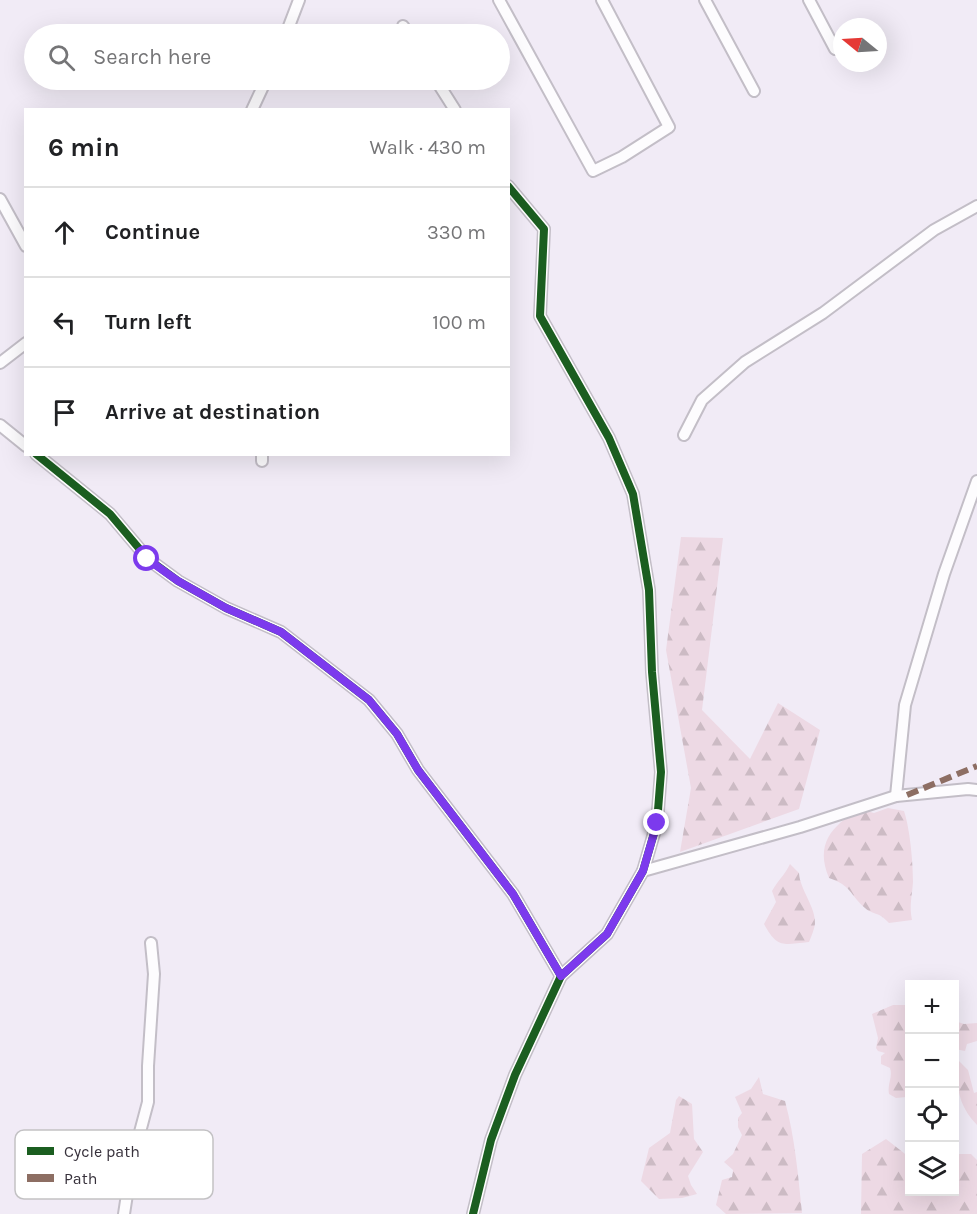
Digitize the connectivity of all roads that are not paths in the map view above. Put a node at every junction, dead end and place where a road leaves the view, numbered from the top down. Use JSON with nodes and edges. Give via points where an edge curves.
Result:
{"nodes":[{"id":1,"x":299,"y":0,"type":"edge"},
{"id":2,"x":499,"y":0,"type":"edge"},
{"id":3,"x":602,"y":0,"type":"edge"},
{"id":4,"x":705,"y":0,"type":"edge"},
{"id":5,"x":809,"y":0,"type":"edge"},
{"id":6,"x":289,"y":24,"type":"edge"},
{"id":7,"x":833,"y":45,"type":"edge"},
{"id":8,"x":261,"y":90,"type":"edge"},
{"id":9,"x":442,"y":90,"type":"edge"},
{"id":10,"x":754,"y":92,"type":"dead end"},
{"id":11,"x":253,"y":108,"type":"edge"},
{"id":12,"x":454,"y":108,"type":"edge"},
{"id":13,"x":510,"y":188,"type":"edge"},
{"id":14,"x":0,"y":199,"type":"edge"},
{"id":15,"x":977,"y":206,"type":"edge"},
{"id":16,"x":24,"y":242,"type":"edge"},
{"id":17,"x":24,"y":345,"type":"edge"},
{"id":18,"x":0,"y":363,"type":"edge"},
{"id":19,"x":0,"y":425,"type":"edge"},
{"id":20,"x":684,"y":435,"type":"dead end"},
{"id":21,"x":24,"y":444,"type":"edge"},
{"id":22,"x":38,"y":456,"type":"edge"},
{"id":23,"x":977,"y":481,"type":"edge"},
{"id":24,"x":977,"y":790,"type":"edge"},
{"id":25,"x":896,"y":796,"type":"junction"},
{"id":26,"x":643,"y":871,"type":"junction"},
{"id":27,"x":151,"y":943,"type":"dead end"},
{"id":28,"x":561,"y":976,"type":"junction"},
{"id":29,"x":141,"y":1130,"type":"edge"},
{"id":30,"x":126,"y":1199,"type":"edge"},
{"id":31,"x":473,"y":1213,"type":"edge"},
{"id":32,"x":124,"y":1214,"type":"edge"}],
"edges":[{"from":1,"to":6,"type":"street"},
{"from":2,"to":3,"type":"street","via":[[593,171],[669,127]]},
{"from":4,"to":10,"type":"street"},
{"from":5,"to":7,"type":"street"},
{"from":8,"to":11,"type":"street"},
{"from":9,"to":12,"type":"street"},
{"from":13,"to":26,"type":"street","via":[[544,229],[540,316],[609,438],[633,494],[649,590],[661,772],[657,823]]},
{"from":14,"to":16,"type":"street"},
{"from":15,"to":20,"type":"street","via":[[934,230],[823,313],[745,362],[702,400]]},
{"from":17,"to":18,"type":"street"},
{"from":19,"to":21,"type":"street"},
{"from":22,"to":28,"type":"street","via":[[111,514],[147,559],[226,608],[281,632],[369,700],[513,894]]},
{"from":23,"to":25,"type":"street","via":[[944,573],[905,705]]},
{"from":24,"to":25,"type":"street"},
{"from":25,"to":26,"type":"street"},
{"from":26,"to":28,"type":"street","via":[[607,934]]},
{"from":27,"to":29,"type":"street","via":[[154,974],[148,1102]]},
{"from":28,"to":31,"type":"street","via":[[515,1075],[491,1140]]},
{"from":30,"to":32,"type":"street"}]}
